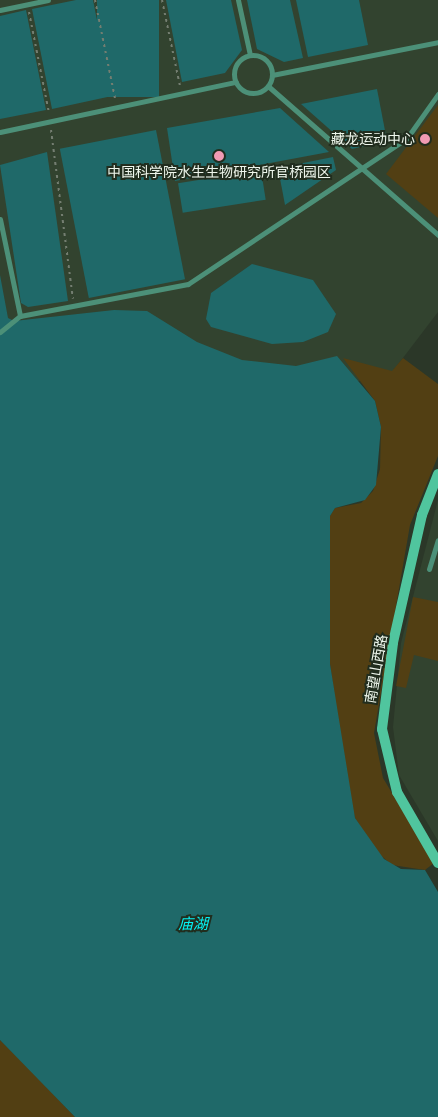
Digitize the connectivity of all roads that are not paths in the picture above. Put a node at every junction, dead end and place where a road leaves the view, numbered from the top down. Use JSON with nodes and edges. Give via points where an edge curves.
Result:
{"nodes":[{"id":1,"x":48,"y":0,"type":"edge"},
{"id":2,"x":238,"y":0,"type":"edge"},
{"id":3,"x":0,"y":10,"type":"edge"},
{"id":4,"x":438,"y":42,"type":"edge"},
{"id":5,"x":250,"y":55,"type":"junction"},
{"id":6,"x":272,"y":75,"type":"junction"},
{"id":7,"x":236,"y":82,"type":"junction"},
{"id":8,"x":268,"y":86,"type":"junction"},
{"id":9,"x":438,"y":94,"type":"edge"},
{"id":10,"x":0,"y":132,"type":"edge"},
{"id":11,"x":361,"y":167,"type":"junction"},
{"id":12,"x":0,"y":219,"type":"edge"},
{"id":13,"x":438,"y":235,"type":"edge"},
{"id":14,"x":20,"y":316,"type":"junction"},
{"id":15,"x":0,"y":332,"type":"edge"},
{"id":16,"x":438,"y":474,"type":"edge"},
{"id":17,"x":438,"y":540,"type":"edge"},
{"id":18,"x":429,"y":569,"type":"dead end"},
{"id":19,"x":438,"y":863,"type":"edge"}],
"edges":[{"from":1,"to":3,"type":"lane"},
{"from":2,"to":5,"type":"lane"},
{"from":4,"to":6,"type":"lane"},
{"from":5,"to":6,"type":"lane","via":[[266,60]]},
{"from":5,"to":7,"type":"lane","via":[[236,65]]},
{"from":6,"to":8,"type":"lane"},
{"from":7,"to":8,"type":"lane","via":[[251,93]]},
{"from":7,"to":10,"type":"lane"},
{"from":8,"to":11,"type":"lane"},
{"from":9,"to":11,"type":"lane","via":[[407,138]]},
{"from":11,"to":13,"type":"lane"},
{"from":11,"to":14,"type":"lane","via":[[188,284]]},
{"from":12,"to":14,"type":"lane"},
{"from":14,"to":15,"type":"lane"},
{"from":16,"to":19,"type":"street","name":"南望山西路","via":[[422,515],[392,651],[382,729],[397,792]]},
{"from":17,"to":18,"type":"lane"}]}
